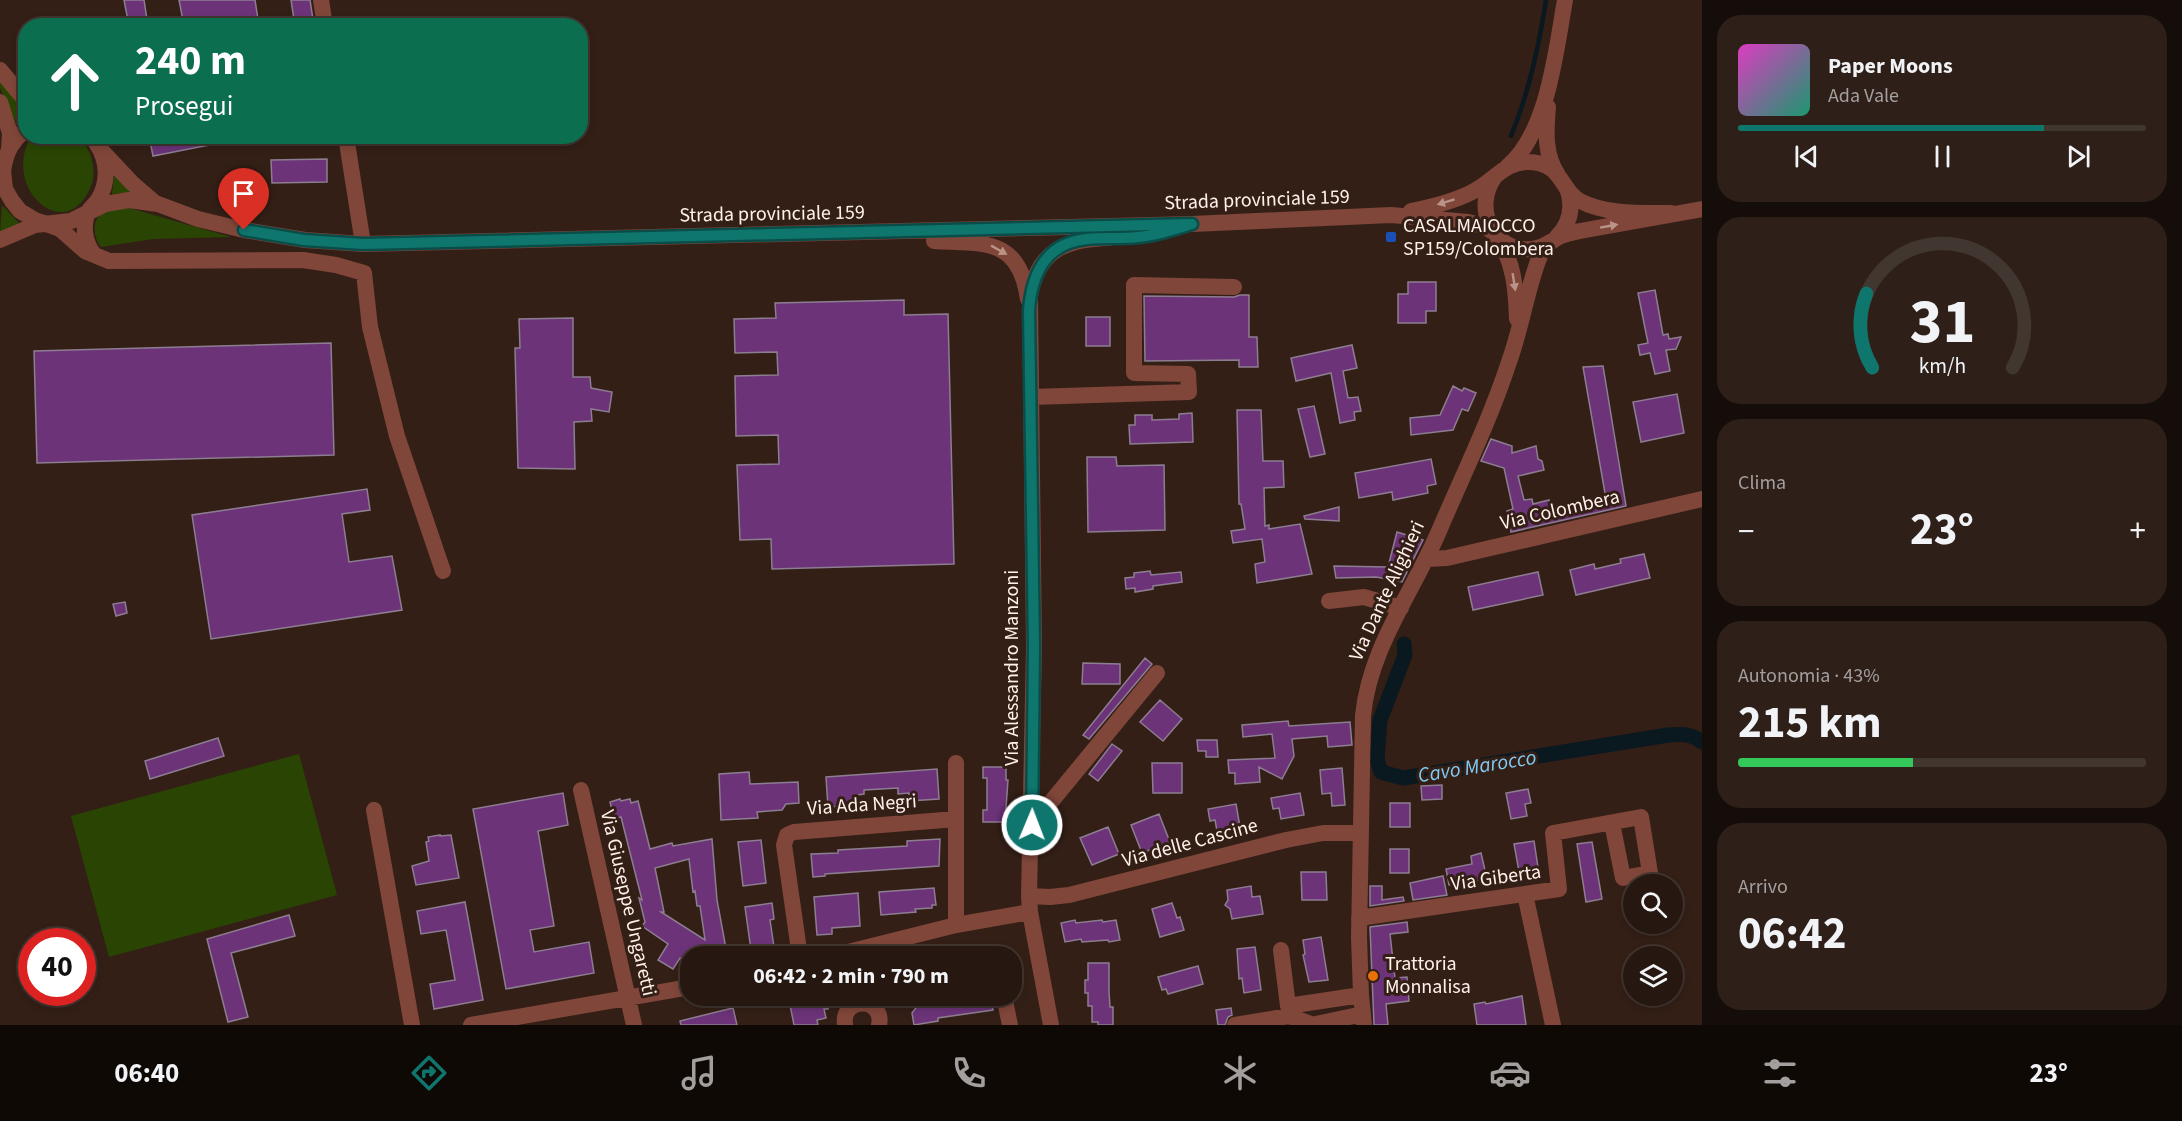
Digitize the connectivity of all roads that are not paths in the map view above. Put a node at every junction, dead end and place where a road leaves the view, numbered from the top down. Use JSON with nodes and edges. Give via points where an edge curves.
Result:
{"nodes":[{"id":1,"x":321,"y":0,"type":"edge"},
{"id":2,"x":1565,"y":0,"type":"edge"},
{"id":3,"x":324,"y":18,"type":"edge"},
{"id":4,"x":0,"y":70,"type":"edge"},
{"id":5,"x":1549,"y":88,"type":"junction"},
{"id":6,"x":18,"y":91,"type":"edge"},
{"id":7,"x":0,"y":102,"type":"edge"},
{"id":8,"x":18,"y":139,"type":"edge"},
{"id":9,"x":95,"y":144,"type":"edge"},
{"id":10,"x":97,"y":144,"type":"edge"},
{"id":11,"x":347,"y":144,"type":"edge"},
{"id":12,"x":9,"y":149,"type":"junction"},
{"id":13,"x":3,"y":170,"type":"junction"},
{"id":14,"x":1501,"y":172,"type":"junction"},
{"id":15,"x":1563,"y":181,"type":"junction"},
{"id":16,"x":0,"y":189,"type":"edge"},
{"id":17,"x":158,"y":204,"type":"junction"},
{"id":18,"x":1702,"y":208,"type":"edge"},
{"id":19,"x":88,"y":212,"type":"junction"},
{"id":20,"x":1671,"y":213,"type":"junction"},
{"id":21,"x":1391,"y":215,"type":"junction"},
{"id":22,"x":50,"y":224,"type":"junction"},
{"id":23,"x":1192,"y":224,"type":"junction"},
{"id":24,"x":902,"y":232,"type":"junction"},
{"id":25,"x":1495,"y":234,"type":"junction"},
{"id":26,"x":0,"y":240,"type":"edge"},
{"id":27,"x":1552,"y":242,"type":"junction"},
{"id":28,"x":363,"y":244,"type":"junction"},
{"id":29,"x":95,"y":256,"type":"junction"},
{"id":30,"x":1234,"y":287,"type":"dead end"},
{"id":31,"x":1029,"y":310,"type":"junction"},
{"id":32,"x":1518,"y":332,"type":"junction"},
{"id":33,"x":1032,"y":397,"type":"junction"},
{"id":34,"x":1702,"y":499,"type":"edge"},
{"id":35,"x":1427,"y":559,"type":"junction"},
{"id":36,"x":443,"y":571,"type":"dead end"},
{"id":37,"x":1329,"y":601,"type":"dead end"},
{"id":38,"x":1401,"y":608,"type":"junction"},
{"id":39,"x":1156,"y":673,"type":"dead end"},
{"id":40,"x":956,"y":763,"type":"dead end"},
{"id":41,"x":581,"y":790,"type":"dead end"},
{"id":42,"x":375,"y":810,"type":"dead end"},
{"id":43,"x":956,"y":819,"type":"junction"},
{"id":44,"x":1612,"y":823,"type":"dead end"},
{"id":45,"x":1032,"y":825,"type":"junction"},
{"id":46,"x":1361,"y":833,"type":"junction"},
{"id":47,"x":1525,"y":894,"type":"junction"},
{"id":48,"x":1030,"y":904,"type":"junction"},
{"id":49,"x":1359,"y":918,"type":"junction"},
{"id":50,"x":956,"y":925,"type":"junction"},
{"id":51,"x":798,"y":946,"type":"edge"},
{"id":52,"x":893,"y":946,"type":"edge"},
{"id":53,"x":1281,"y":950,"type":"dead end"},
{"id":54,"x":680,"y":989,"type":"edge"},
{"id":55,"x":1361,"y":995,"type":"junction"},
{"id":56,"x":628,"y":998,"type":"junction"},
{"id":57,"x":852,"y":1006,"type":"edge"},
{"id":58,"x":872,"y":1006,"type":"edge"},
{"id":59,"x":1006,"y":1006,"type":"edge"},
{"id":60,"x":1364,"y":1019,"type":"edge"},
{"id":61,"x":412,"y":1025,"type":"edge"},
{"id":62,"x":471,"y":1025,"type":"edge"},
{"id":63,"x":634,"y":1025,"type":"edge"},
{"id":64,"x":845,"y":1025,"type":"edge"},
{"id":65,"x":879,"y":1025,"type":"edge"},
{"id":66,"x":1010,"y":1025,"type":"edge"},
{"id":67,"x":1051,"y":1025,"type":"edge"},
{"id":68,"x":1235,"y":1025,"type":"edge"},
{"id":69,"x":1311,"y":1025,"type":"edge"},
{"id":70,"x":1553,"y":1025,"type":"edge"}],
"edges":[{"from":1,"to":3,"type":"street"},
{"from":2,"to":5,"type":"street"},
{"from":4,"to":6,"type":"street"},
{"from":5,"to":14,"type":"street","via":[[1525,146]]},
{"from":5,"to":15,"type":"street","via":[[1548,147]]},
{"from":7,"to":12,"type":"street","via":[[10,132]]},
{"from":8,"to":12,"type":"street"},
{"from":9,"to":19,"type":"street","name":"Strada provinciale 159","via":[[104,159],[105,177],[99,198]]},
{"from":10,"to":17,"type":"street","name":"Strada provinciale 159","via":[[132,183]]},
{"from":11,"to":28,"type":"street"},
{"from":12,"to":13,"type":"street"},
{"from":13,"to":16,"type":"street"},
{"from":13,"to":22,"type":"street","via":[[5,189],[16,207],[32,219]]},
{"from":14,"to":15,"type":"street","name":"Strada provinciale 159","via":[[1519,163],[1537,163],[1550,168]]},
{"from":14,"to":21,"type":"street","name":"Strada provinciale 159","one_way":true,"via":[[1482,187],[1458,198]]},
{"from":14,"to":25,"type":"street","via":[[1487,189],[1484,201],[1487,220]]},
{"from":15,"to":20,"type":"street","name":"Strada provinciale 159","via":[[1578,200],[1596,207]]},
{"from":15,"to":27,"type":"street","via":[[1570,198],[1570,215],[1564,230]]},
{"from":17,"to":19,"type":"street","name":"Strada provinciale 159","via":[[120,200]]},
{"from":17,"to":28,"type":"street","name":"Strada provinciale 159","via":[[244,230]]},
{"from":18,"to":20,"type":"street","name":"Strada provinciale 159"},
{"from":19,"to":22,"type":"street","name":"Strada provinciale 159","via":[[70,222]]},
{"from":19,"to":29,"type":"street","via":[[86,235]]},
{"from":27,"to":20,"type":"street","name":"Strada provinciale 159","one_way":true,"via":[[1580,231]]},
{"from":21,"to":23,"type":"street","name":"Strada provinciale 159"},
{"from":21,"to":25,"type":"street","name":"Strada provinciale 159","via":[[1468,222]]},
{"from":22,"to":26,"type":"street","name":"Strada provinciale 159","via":[[28,227]]},
{"from":22,"to":29,"type":"street"},
{"from":23,"to":24,"type":"street","name":"Strada provinciale 159"},
{"from":23,"to":31,"type":"street","via":[[1148,236],[1069,242],[1040,266],[1032,285]]},
{"from":24,"to":28,"type":"street","name":"Strada provinciale 159"},
{"from":24,"to":31,"type":"street","one_way":true,"via":[[929,241],[979,242],[1004,251],[1021,273]]},
{"from":25,"to":27,"type":"street","name":"Strada provinciale 159","via":[[1524,249]]},
{"from":25,"to":32,"type":"street","name":"Via Dante Alighieri","one_way":true,"via":[[1513,274]]},
{"from":27,"to":32,"type":"street","name":"Via Dante Alighieri","via":[[1538,261]]},
{"from":29,"to":36,"type":"street","via":[[109,261],[303,260],[364,273],[370,327],[397,436]]},
{"from":30,"to":33,"type":"street","via":[[1134,285],[1134,373],[1188,374],[1189,392]]},
{"from":31,"to":33,"type":"street","name":"Via Alessandro Manzoni"},
{"from":32,"to":35,"type":"street","name":"Via Dante Alighieri","via":[[1509,365]]},
{"from":33,"to":45,"type":"street","name":"Via Alessandro Manzoni"},
{"from":34,"to":35,"type":"street","name":"Via Colombera","via":[[1447,558]]},
{"from":35,"to":38,"type":"street","name":"Via Dante Alighieri"},
{"from":37,"to":38,"type":"street","via":[[1364,597]]},
{"from":38,"to":46,"type":"street","name":"Via Dante Alighieri","via":[[1375,662],[1364,699]]},
{"from":39,"to":45,"type":"street"},
{"from":40,"to":43,"type":"street"},
{"from":41,"to":56,"type":"street","name":"Via Giuseppe Ungaretti"},
{"from":42,"to":61,"type":"street"},
{"from":43,"to":50,"type":"street"},
{"from":43,"to":51,"type":"street","name":"Via Ada Negri","via":[[787,835],[784,845]]},
{"from":44,"to":47,"type":"street","name":"Via Giberta","via":[[1553,833],[1559,889]]},
{"from":45,"to":48,"type":"street","name":"Via Alessandro Manzoni"},
{"from":46,"to":48,"type":"street","name":"Via delle Cascine","via":[[1323,833],[1286,840]]},
{"from":46,"to":49,"type":"street","name":"Via Dante Alighieri"},
{"from":47,"to":49,"type":"street","name":"Via Giberta"},
{"from":47,"to":70,"type":"street"},
{"from":48,"to":50,"type":"street","name":"Via delle Cascine"},
{"from":48,"to":67,"type":"street","name":"Via Alessandro Manzoni"},
{"from":49,"to":55,"type":"street","name":"Via Dante Alighieri"},
{"from":50,"to":52,"type":"street","name":"Via delle Cascine"},
{"from":53,"to":55,"type":"street","via":[[1288,1006]]},
{"from":54,"to":56,"type":"street"},
{"from":55,"to":60,"type":"street","name":"Via Dante Alighieri"},
{"from":56,"to":62,"type":"street"},
{"from":56,"to":63,"type":"street","name":"Via Giuseppe Ungaretti"},
{"from":57,"to":64,"type":"street","via":[[846,1013]]},
{"from":58,"to":65,"type":"street","via":[[877,1010]]},
{"from":59,"to":66,"type":"street"},
{"from":60,"to":69,"type":"street"},
{"from":68,"to":69,"type":"street","via":[[1288,1016]]}]}
